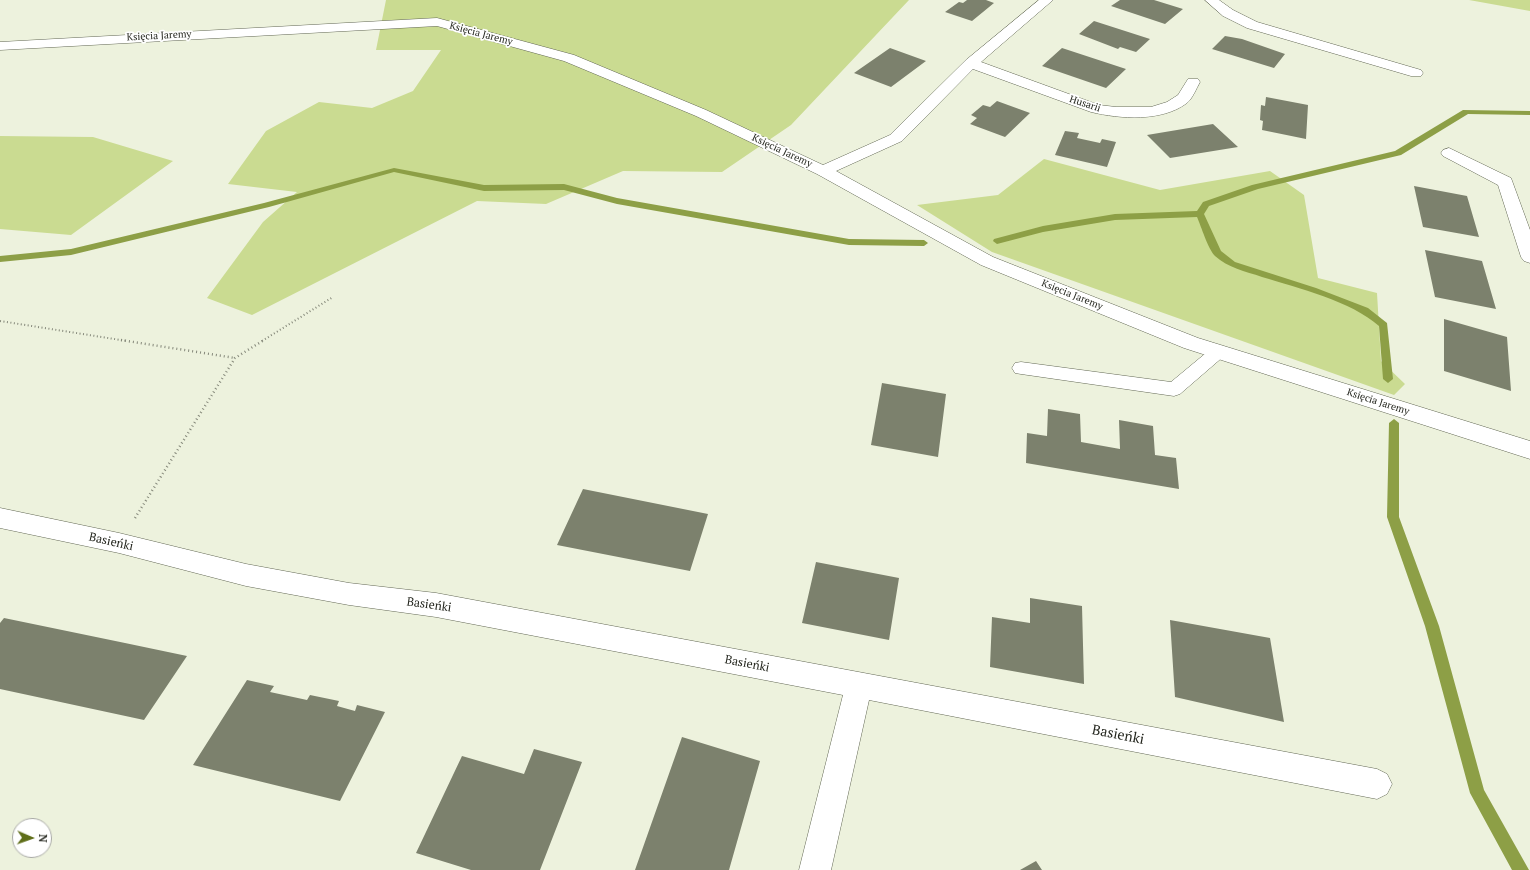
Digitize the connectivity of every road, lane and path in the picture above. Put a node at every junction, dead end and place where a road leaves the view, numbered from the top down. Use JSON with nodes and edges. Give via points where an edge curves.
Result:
{"nodes":[{"id":1,"x":1048,"y":0,"type":"edge"},
{"id":2,"x":1211,"y":0,"type":"edge"},
{"id":3,"x":0,"y":46,"type":"edge"},
{"id":4,"x":971,"y":63,"type":"junction"},
{"id":5,"x":1416,"y":72,"type":"dead end"},
{"id":6,"x":1193,"y":82,"type":"dead end"},
{"id":7,"x":1449,"y":152,"type":"dead end"},
{"id":8,"x":823,"y":171,"type":"junction"},
{"id":9,"x":1530,"y":257,"type":"edge"},
{"id":10,"x":333,"y":298,"type":"dead end"},
{"id":11,"x":0,"y":321,"type":"edge"},
{"id":12,"x":1218,"y":352,"type":"junction"},
{"id":13,"x":235,"y":358,"type":"junction"},
{"id":14,"x":1021,"y":368,"type":"dead end"},
{"id":15,"x":1530,"y":450,"type":"edge"},
{"id":16,"x":0,"y":518,"type":"edge"},
{"id":17,"x":119,"y":543,"type":"junction"},
{"id":18,"x":859,"y":685,"type":"junction"},
{"id":19,"x":1377,"y":784,"type":"dead end"},
{"id":20,"x":815,"y":870,"type":"edge"}],
"edges":[{"from":1,"to":4,"type":"street"},
{"from":2,"to":5,"type":"street","via":[[1228,13],[1252,24]]},
{"from":3,"to":8,"type":"street","name":"Księcia Jaremy","via":[[437,22],[569,58],[701,113]]},
{"from":4,"to":6,"type":"street","name":"Husarii","via":[[1096,109],[1132,114],[1170,106],[1182,100]]},
{"from":4,"to":8,"type":"street","via":[[896,138]]},
{"from":7,"to":9,"type":"street","via":[[1505,182]]},
{"from":8,"to":12,"type":"street","name":"Księcia Jaremy","via":[[987,261]]},
{"from":10,"to":13,"type":"path"},
{"from":11,"to":13,"type":"path"},
{"from":12,"to":14,"type":"lane","via":[[1174,389]]},
{"from":12,"to":15,"type":"street","name":"Księcia Jaremy"},
{"from":13,"to":17,"type":"path"},
{"from":16,"to":17,"type":"street","name":"Basieńki"},
{"from":17,"to":18,"type":"street","name":"Basieńki","via":[[246,575],[349,594],[436,605]]},
{"from":18,"to":19,"type":"street","name":"Basieńki"},
{"from":18,"to":20,"type":"street"}]}
